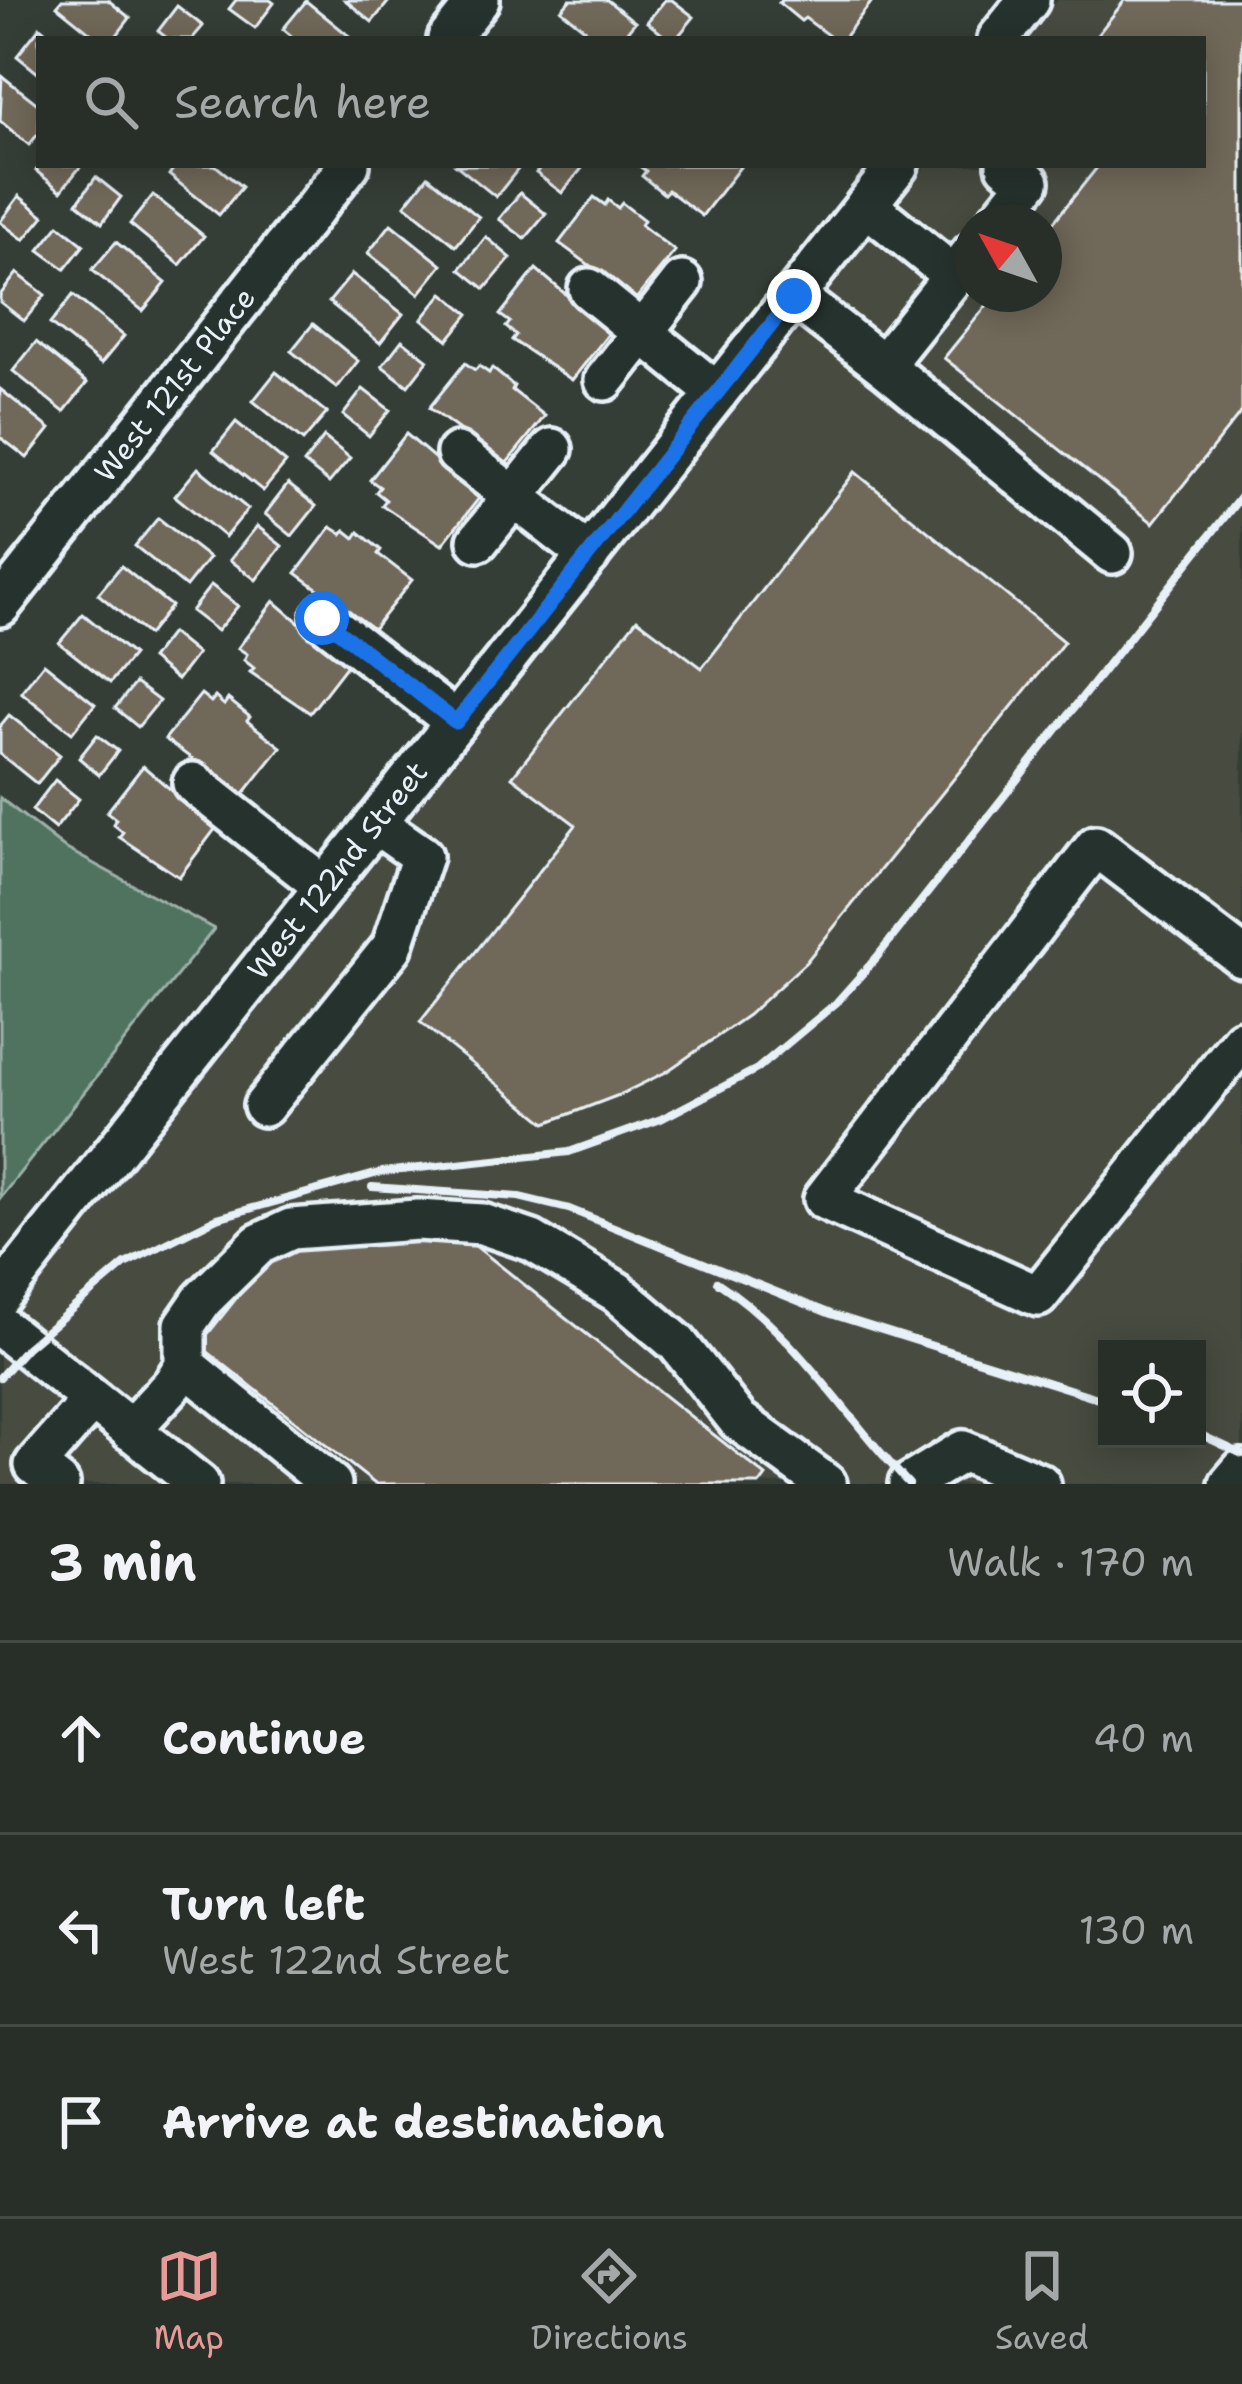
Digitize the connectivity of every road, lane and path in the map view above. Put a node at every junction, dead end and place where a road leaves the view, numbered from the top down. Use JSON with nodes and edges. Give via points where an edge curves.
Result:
{"nodes":[{"id":1,"x":479,"y":0,"type":"edge"},
{"id":2,"x":450,"y":36,"type":"edge"},
{"id":3,"x":347,"y":168,"type":"edge"},
{"id":4,"x":896,"y":168,"type":"edge"},
{"id":5,"x":1011,"y":168,"type":"edge"},
{"id":6,"x":1011,"y":204,"type":"edge"},
{"id":7,"x":866,"y":205,"type":"junction"},
{"id":8,"x":954,"y":259,"type":"edge"},
{"id":9,"x":954,"y":275,"type":"edge"},
{"id":10,"x":682,"y":282,"type":"dead end"},
{"id":11,"x":589,"y":290,"type":"dead end"},
{"id":12,"x":794,"y":296,"type":"junction"},
{"id":13,"x":642,"y":332,"type":"junction"},
{"id":14,"x":883,"y":365,"type":"junction"},
{"id":15,"x":605,"y":380,"type":"dead end"},
{"id":16,"x":717,"y":393,"type":"junction"},
{"id":17,"x":552,"y":449,"type":"dead end"},
{"id":18,"x":457,"y":453,"type":"dead end"},
{"id":19,"x":514,"y":496,"type":"junction"},
{"id":20,"x":478,"y":541,"type":"dead end"},
{"id":21,"x":1112,"y":553,"type":"dead end"},
{"id":22,"x":589,"y":555,"type":"junction"},
{"id":23,"x":0,"y":606,"type":"edge"},
{"id":24,"x":322,"y":618,"type":"dead end"},
{"id":25,"x":456,"y":722,"type":"junction"},
{"id":26,"x":193,"y":784,"type":"dead end"},
{"id":27,"x":375,"y":824,"type":"junction"},
{"id":28,"x":325,"y":887,"type":"junction"},
{"id":29,"x":1242,"y":957,"type":"edge"},
{"id":30,"x":1242,"y":1040,"type":"edge"},
{"id":31,"x":264,"y":1106,"type":"dead end"},
{"id":32,"x":0,"y":1296,"type":"edge"},
{"id":33,"x":0,"y":1326,"type":"edge"},
{"id":34,"x":185,"y":1365,"type":"junction"},
{"id":35,"x":92,"y":1400,"type":"junction"},
{"id":36,"x":130,"y":1430,"type":"junction"},
{"id":37,"x":1242,"y":1470,"type":"edge"},
{"id":38,"x":803,"y":1478,"type":"edge"},
{"id":39,"x":59,"y":1484,"type":"edge"},
{"id":40,"x":199,"y":1484,"type":"edge"},
{"id":41,"x":332,"y":1484,"type":"edge"},
{"id":42,"x":909,"y":1484,"type":"edge"},
{"id":43,"x":1040,"y":1484,"type":"edge"},
{"id":44,"x":1230,"y":1484,"type":"edge"}],
"edges":[{"from":1,"to":2,"type":"street"},
{"from":3,"to":23,"type":"street","name":"West 121st Place"},
{"from":4,"to":7,"type":"street","name":"West 122nd Street"},
{"from":5,"to":6,"type":"street","via":[[1029,182]]},
{"from":7,"to":8,"type":"street"},
{"from":7,"to":12,"type":"street","name":"West 122nd Street"},
{"from":9,"to":14,"type":"street"},
{"from":10,"to":13,"type":"street"},
{"from":11,"to":13,"type":"street"},
{"from":12,"to":14,"type":"street"},
{"from":12,"to":16,"type":"street","name":"West 122nd Street"},
{"from":13,"to":15,"type":"street"},
{"from":13,"to":16,"type":"street"},
{"from":14,"to":21,"type":"street"},
{"from":16,"to":22,"type":"street","name":"West 122nd Street"},
{"from":17,"to":19,"type":"street"},
{"from":18,"to":19,"type":"street"},
{"from":19,"to":20,"type":"street"},
{"from":19,"to":22,"type":"street"},
{"from":22,"to":25,"type":"street","name":"West 122nd Street"},
{"from":24,"to":25,"type":"street"},
{"from":25,"to":27,"type":"street","name":"West 122nd Street"},
{"from":26,"to":28,"type":"street"},
{"from":27,"to":28,"type":"street","name":"West 122nd Street"},
{"from":27,"to":31,"type":"street","via":[[422,856],[392,947]]},
{"from":28,"to":32,"type":"street","name":"West 122nd Street"},
{"from":29,"to":30,"type":"street","via":[[1096,846],[824,1199],[1038,1296]]},
{"from":33,"to":35,"type":"street"},
{"from":34,"to":36,"type":"street"},
{"from":34,"to":38,"type":"street","via":[[185,1324],[259,1244],[291,1229],[482,1224],[532,1240],[617,1292],[677,1343],[738,1420]]},
{"from":34,"to":41,"type":"street"},
{"from":35,"to":36,"type":"street"},
{"from":35,"to":39,"type":"street","via":[[35,1465]]},
{"from":36,"to":40,"type":"street"},
{"from":37,"to":44,"type":"street"},
{"from":42,"to":43,"type":"street","via":[[963,1450]]}]}
